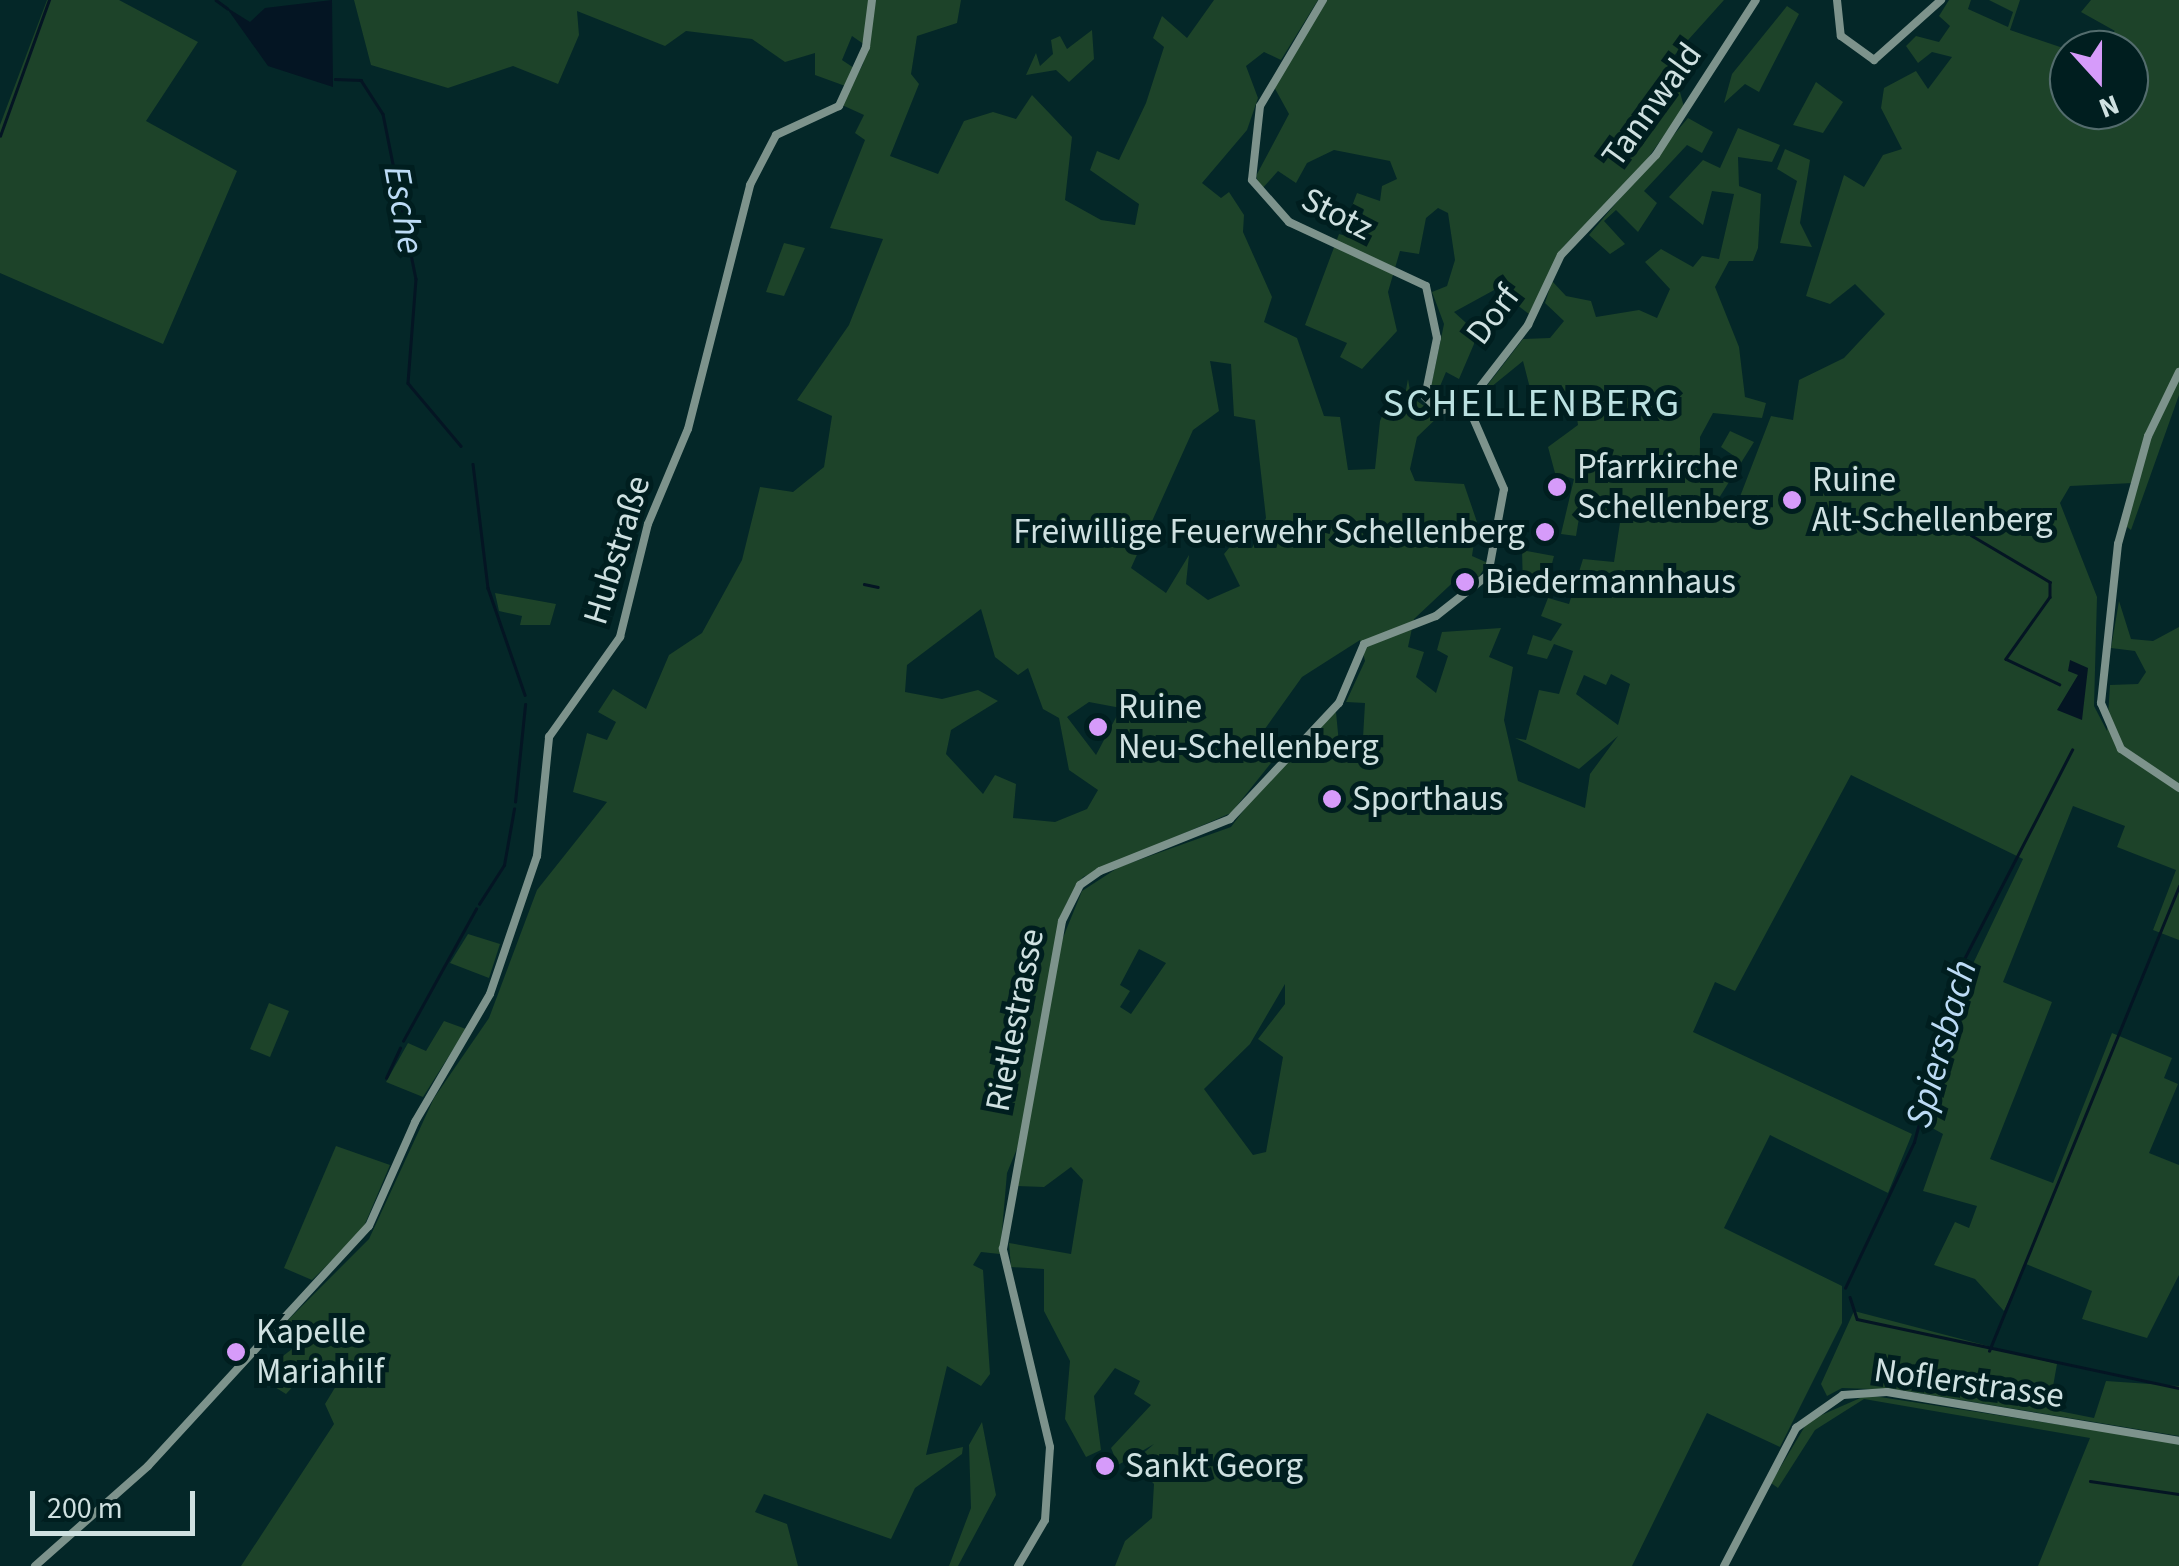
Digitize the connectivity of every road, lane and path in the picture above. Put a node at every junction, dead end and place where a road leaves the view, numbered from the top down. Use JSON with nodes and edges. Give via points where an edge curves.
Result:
{"nodes":[{"id":1,"x":872,"y":0,"type":"edge"},
{"id":2,"x":1322,"y":0,"type":"edge"},
{"id":3,"x":1756,"y":0,"type":"edge"},
{"id":4,"x":1837,"y":0,"type":"edge"},
{"id":5,"x":1941,"y":0,"type":"edge"},
{"id":6,"x":1581,"y":234,"type":"joint"},
{"id":7,"x":2179,"y":372,"type":"edge"},
{"id":8,"x":1467,"y":404,"type":"junction"},
{"id":9,"x":2179,"y":788,"type":"edge"},
{"id":10,"x":2179,"y":1441,"type":"edge"},
{"id":11,"x":34,"y":1566,"type":"edge"},
{"id":12,"x":1018,"y":1566,"type":"edge"},
{"id":13,"x":1724,"y":1566,"type":"edge"}],
"edges":[{"from":1,"to":11,"type":"street","name":"Hubstraße","via":[[866,48],[839,106],[776,136],[740,210],[688,429],[648,524],[620,637],[549,736],[536,856],[484,1009],[423,1105],[369,1226],[148,1466]]},
{"from":2,"to":8,"type":"street","name":"Stotz","via":[[1260,106],[1252,180],[1288,222],[1426,286],[1437,338],[1425,397],[1440,411]]},
{"from":3,"to":6,"type":"street","name":"Tannwald","via":[[1663,145]]},
{"from":4,"to":5,"type":"street","via":[[1841,36],[1874,60]]},
{"from":6,"to":8,"type":"street","name":"Dorf"},
{"from":7,"to":9,"type":"street","via":[[2148,436],[2118,544],[2101,703],[2121,750]]},
{"from":8,"to":12,"type":"street","name":"Rietlestrasse","via":[[1504,490],[1495,562],[1443,612],[1360,648],[1339,703],[1230,819],[1106,868],[1074,894],[1011,1192],[1006,1286],[1042,1388],[1050,1470],[1042,1527]]},
{"from":10,"to":13,"type":"street","name":"Noflerstrasse","via":[[1887,1392],[1843,1395],[1796,1428]]}]}
